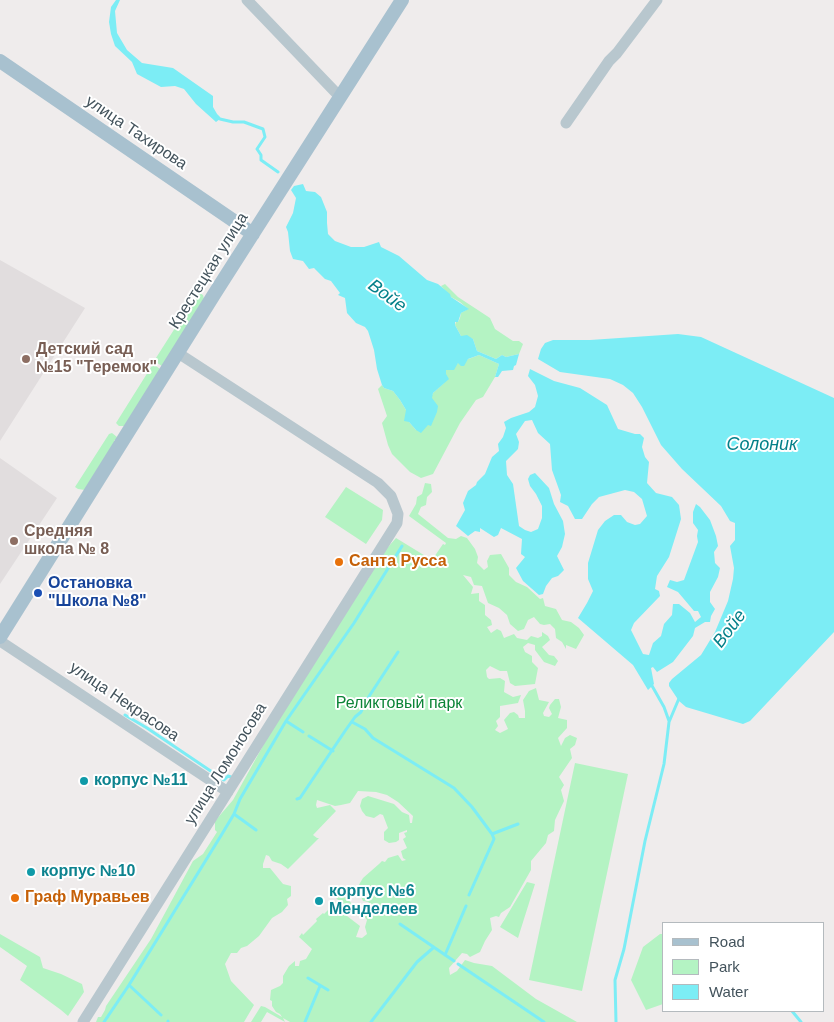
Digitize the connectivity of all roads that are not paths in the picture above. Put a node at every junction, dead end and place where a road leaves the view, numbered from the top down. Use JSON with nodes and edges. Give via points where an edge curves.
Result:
{"nodes":[{"id":1,"x":247,"y":0,"type":"edge"},
{"id":2,"x":402,"y":0,"type":"edge"},
{"id":3,"x":657,"y":0,"type":"edge"},
{"id":4,"x":0,"y":61,"type":"edge"},
{"id":5,"x":340,"y":97,"type":"junction"},
{"id":6,"x":566,"y":123,"type":"dead end"},
{"id":7,"x":253,"y":234,"type":"junction"},
{"id":8,"x":178,"y":353,"type":"junction"},
{"id":9,"x":0,"y":637,"type":"edge"},
{"id":10,"x":0,"y":641,"type":"edge"},
{"id":11,"x":228,"y":792,"type":"junction"},
{"id":12,"x":83,"y":1022,"type":"edge"}],
"edges":[{"from":1,"to":5,"type":"street"},
{"from":2,"to":5,"type":"main road","name":"Крестецкая улица"},
{"from":3,"to":6,"type":"street"},
{"from":4,"to":7,"type":"main road","name":"улица Тахирова"},
{"from":5,"to":7,"type":"main road","name":"Крестецкая улица"},
{"from":7,"to":8,"type":"main road","name":"Крестецкая улица"},
{"from":8,"to":9,"type":"main road","name":"Крестецкая улица"},
{"from":8,"to":11,"type":"street","name":"улица Ломоносова","via":[[378,483],[391,496],[398,514],[397,523]]},
{"from":10,"to":11,"type":"street","name":"улица Некрасова"},
{"from":11,"to":12,"type":"street","name":"улица Ломоносова"}]}
